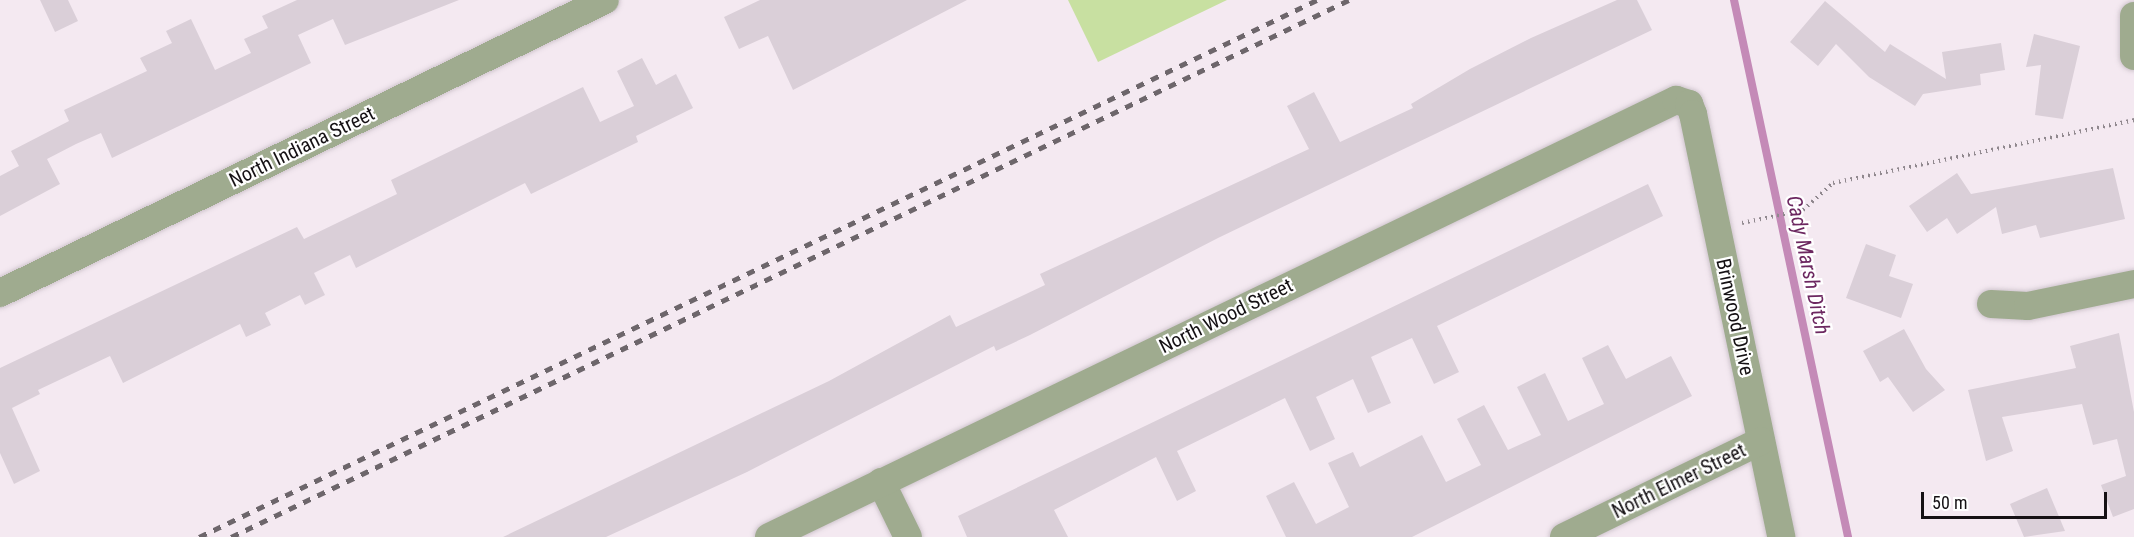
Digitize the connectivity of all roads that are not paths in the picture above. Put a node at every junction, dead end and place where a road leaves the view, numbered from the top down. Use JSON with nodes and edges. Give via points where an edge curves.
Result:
{"nodes":[{"id":1,"x":604,"y":0,"type":"edge"},
{"id":2,"x":2134,"y":16,"type":"edge"},
{"id":3,"x":2134,"y":56,"type":"edge"},
{"id":4,"x":1684,"y":100,"type":"joint"},
{"id":5,"x":2134,"y":284,"type":"edge"},
{"id":6,"x":0,"y":294,"type":"edge"},
{"id":7,"x":1991,"y":304,"type":"dead end"},
{"id":8,"x":1761,"y":441,"type":"junction"},
{"id":9,"x":882,"y":482,"type":"junction"},
{"id":10,"x":769,"y":537,"type":"edge"},
{"id":11,"x":908,"y":537,"type":"edge"},
{"id":12,"x":1564,"y":537,"type":"edge"},
{"id":13,"x":1781,"y":537,"type":"edge"}],
"edges":[{"from":1,"to":6,"type":"street","name":"North Indiana Street"},
{"from":2,"to":3,"type":"street"},
{"from":4,"to":8,"type":"street","name":"Brinwood Drive","via":[[1693,114]]},
{"from":4,"to":9,"type":"street","name":"North Wood Street","via":[[1667,103]]},
{"from":5,"to":7,"type":"street","via":[[2028,306]]},
{"from":8,"to":12,"type":"street","name":"North Elmer Street"},
{"from":8,"to":13,"type":"street","name":"Brinwood Drive"},
{"from":9,"to":10,"type":"street","name":"North Wood Street"},
{"from":9,"to":11,"type":"street"}]}
